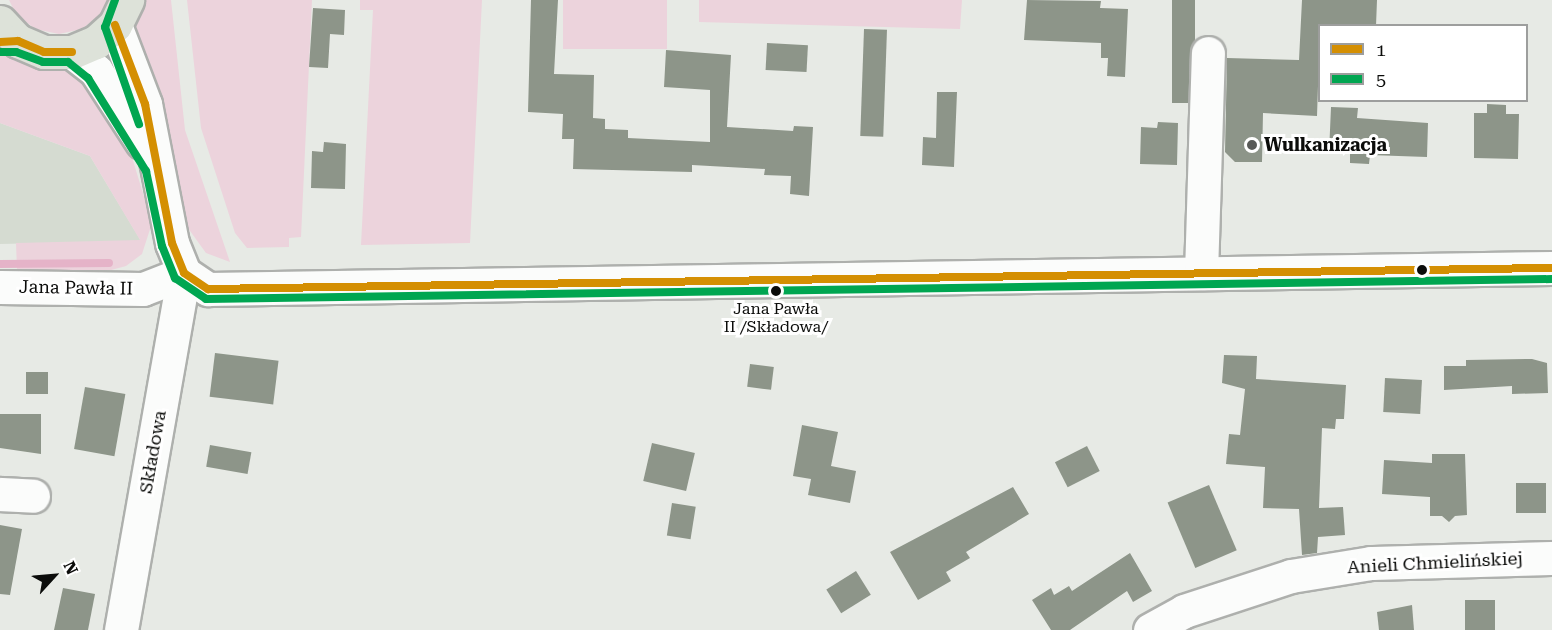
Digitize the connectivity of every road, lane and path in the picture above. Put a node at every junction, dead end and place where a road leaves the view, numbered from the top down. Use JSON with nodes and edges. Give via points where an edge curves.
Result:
{"nodes":[{"id":1,"x":121,"y":13,"type":"edge"},
{"id":2,"x":6,"y":35,"type":"edge"},
{"id":3,"x":72,"y":52,"type":"junction"},
{"id":4,"x":1208,"y":53,"type":"dead end"},
{"id":5,"x":156,"y":167,"type":"junction"},
{"id":6,"x":1552,"y":268,"type":"edge"},
{"id":7,"x":184,"y":273,"type":"junction"},
{"id":8,"x":1201,"y":273,"type":"junction"},
{"id":9,"x":0,"y":287,"type":"edge"},
{"id":10,"x":0,"y":494,"type":"edge"},
{"id":11,"x":33,"y":496,"type":"dead end"},
{"id":12,"x":1552,"y":558,"type":"edge"},
{"id":13,"x":121,"y":630,"type":"edge"},
{"id":14,"x":1150,"y":630,"type":"edge"}],
"edges":[{"from":1,"to":3,"type":"main road","via":[[96,42]]},
{"from":1,"to":5,"type":"street","via":[[145,104]]},
{"from":2,"to":3,"type":"main road","via":[[44,52]]},
{"from":3,"to":5,"type":"street","via":[[96,71]]},
{"from":4,"to":8,"type":"street"},
{"from":5,"to":7,"type":"street","via":[[172,243]]},
{"from":6,"to":8,"type":"street"},
{"from":7,"to":8,"type":"street","via":[[208,289],[224,291],[426,282]]},
{"from":7,"to":9,"type":"street","name":"Jana Pawła II","via":[[143,289]]},
{"from":7,"to":13,"type":"street","name":"Składowa"},
{"from":10,"to":11,"type":"street"},
{"from":12,"to":14,"type":"street","name":"Anieli Chmielińskiej","via":[[1371,562],[1291,576],[1184,611]]}]}
